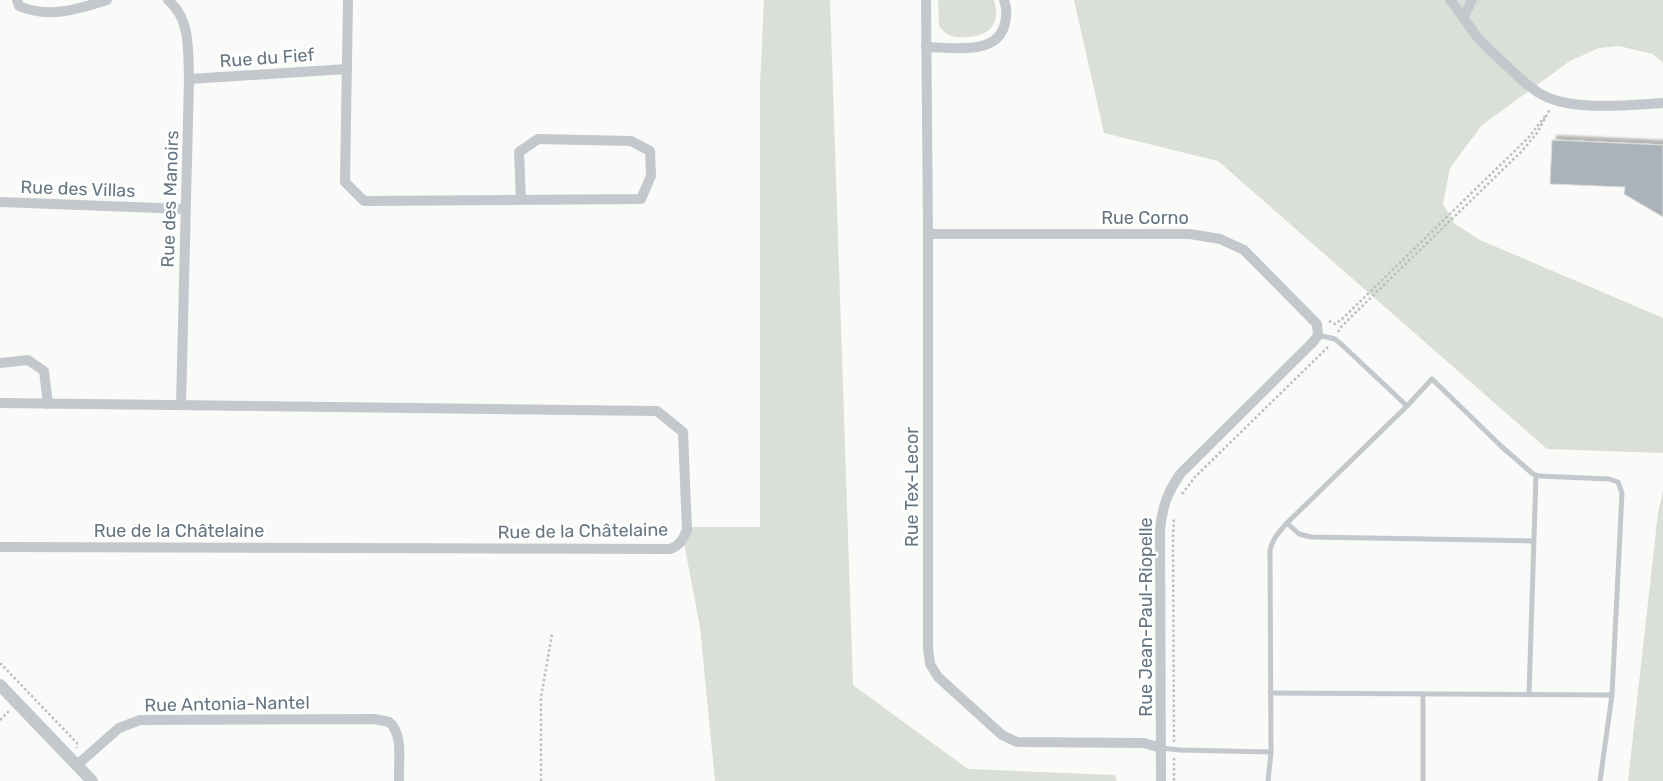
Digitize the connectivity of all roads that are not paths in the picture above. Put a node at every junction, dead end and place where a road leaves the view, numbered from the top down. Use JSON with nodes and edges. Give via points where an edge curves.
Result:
{"nodes":[{"id":1,"x":17,"y":0,"type":"edge"},
{"id":2,"x":107,"y":0,"type":"edge"},
{"id":3,"x":168,"y":0,"type":"edge"},
{"id":4,"x":348,"y":0,"type":"edge"},
{"id":5,"x":926,"y":0,"type":"edge"},
{"id":6,"x":1004,"y":0,"type":"edge"},
{"id":7,"x":1450,"y":0,"type":"edge"},
{"id":8,"x":1472,"y":0,"type":"edge"},
{"id":9,"x":1464,"y":16,"type":"junction"},
{"id":10,"x":926,"y":47,"type":"junction"},
{"id":11,"x":347,"y":69,"type":"junction"},
{"id":12,"x":189,"y":79,"type":"junction"},
{"id":13,"x":1663,"y":103,"type":"edge"},
{"id":14,"x":521,"y":200,"type":"junction"},
{"id":15,"x":0,"y":202,"type":"edge"},
{"id":16,"x":185,"y":209,"type":"junction"},
{"id":17,"x":928,"y":234,"type":"junction"},
{"id":18,"x":1318,"y":335,"type":"junction"},
{"id":19,"x":0,"y":363,"type":"edge"},
{"id":20,"x":0,"y":403,"type":"edge"},
{"id":21,"x":48,"y":404,"type":"junction"},
{"id":22,"x":181,"y":405,"type":"junction"},
{"id":23,"x":1407,"y":406,"type":"junction"},
{"id":24,"x":1536,"y":475,"type":"junction"},
{"id":25,"x":1287,"y":523,"type":"junction"},
{"id":26,"x":1533,"y":541,"type":"junction"},
{"id":27,"x":0,"y":547,"type":"edge"},
{"id":28,"x":0,"y":685,"type":"edge"},
{"id":29,"x":1270,"y":693,"type":"junction"},
{"id":30,"x":1423,"y":694,"type":"junction"},
{"id":31,"x":1529,"y":695,"type":"junction"},
{"id":32,"x":1612,"y":695,"type":"junction"},
{"id":33,"x":1161,"y":748,"type":"junction"},
{"id":34,"x":1271,"y":752,"type":"junction"},
{"id":35,"x":77,"y":765,"type":"junction"},
{"id":36,"x":92,"y":781,"type":"edge"},
{"id":37,"x":399,"y":781,"type":"edge"},
{"id":38,"x":1161,"y":781,"type":"edge"},
{"id":39,"x":1268,"y":781,"type":"edge"},
{"id":40,"x":1423,"y":781,"type":"edge"},
{"id":41,"x":1600,"y":781,"type":"edge"}],
"edges":[{"from":1,"to":2,"type":"street","via":[[19,6],[31,12],[70,12]]},
{"from":3,"to":12,"type":"street","name":"Rue des Manoirs","via":[[177,7],[186,25]]},
{"from":4,"to":11,"type":"street"},
{"from":5,"to":10,"type":"street","name":"Rue Tex-Lecor"},
{"from":6,"to":10,"type":"street","via":[[1004,26],[994,41],[977,47]]},
{"from":7,"to":9,"type":"street"},
{"from":8,"to":9,"type":"street"},
{"from":9,"to":13,"type":"street","via":[[1475,34],[1522,81],[1540,94],[1577,105]]},
{"from":10,"to":17,"type":"street","name":"Rue Tex-Lecor"},
{"from":11,"to":12,"type":"street","name":"Rue du Fief"},
{"from":11,"to":14,"type":"street","via":[[345,182],[364,201]]},
{"from":12,"to":16,"type":"street","name":"Rue des Manoirs"},
{"from":14,"to":14,"type":"street","via":[[641,199],[652,176],[650,151],[631,141],[538,139],[519,152]]},
{"from":15,"to":16,"type":"street","name":"Rue des Villas"},
{"from":16,"to":22,"type":"street","name":"Rue des Manoirs"},
{"from":17,"to":18,"type":"street","name":"Rue Corno","via":[[1190,234],[1220,239],[1244,250],[1314,320]]},
{"from":17,"to":33,"type":"street","name":"Rue Tex-Lecor","via":[[930,664],[948,687],[1002,735],[1017,742],[1144,743]]},
{"from":18,"to":23,"type":"lane","via":[[1335,339]]},
{"from":18,"to":33,"type":"street","name":"Rue Jean-Paul-Riopelle","via":[[1181,473],[1166,496],[1160,530]]},
{"from":19,"to":21,"type":"street","via":[[28,360],[44,371]]},
{"from":20,"to":21,"type":"street","name":"Rue de la Châtelaine"},
{"from":21,"to":22,"type":"street","name":"Rue de la Châtelaine"},
{"from":22,"to":27,"type":"street","name":"Rue de la Châtelaine","via":[[657,411],[683,432],[687,530],[683,540],[670,550]]},
{"from":23,"to":24,"type":"lane","via":[[1432,379]]},
{"from":23,"to":25,"type":"lane"},
{"from":24,"to":26,"type":"lane"},
{"from":24,"to":32,"type":"lane","via":[[1609,479],[1618,482],[1622,493]]},
{"from":25,"to":26,"type":"lane","via":[[1299,534],[1311,537]]},
{"from":25,"to":29,"type":"lane","via":[[1270,550]]},
{"from":26,"to":31,"type":"lane"},
{"from":28,"to":35,"type":"street"},
{"from":29,"to":30,"type":"lane"},
{"from":29,"to":34,"type":"lane"},
{"from":30,"to":31,"type":"lane"},
{"from":30,"to":40,"type":"lane"},
{"from":31,"to":32,"type":"lane"},
{"from":32,"to":41,"type":"lane"},
{"from":33,"to":34,"type":"lane"},
{"from":33,"to":38,"type":"street","name":"Rue Jean-Paul-Riopelle"},
{"from":34,"to":39,"type":"lane"},
{"from":35,"to":36,"type":"street"},
{"from":35,"to":37,"type":"street","name":"Rue Antonia-Nantel","via":[[119,728],[140,720],[369,718],[386,721],[396,731]]}]}
